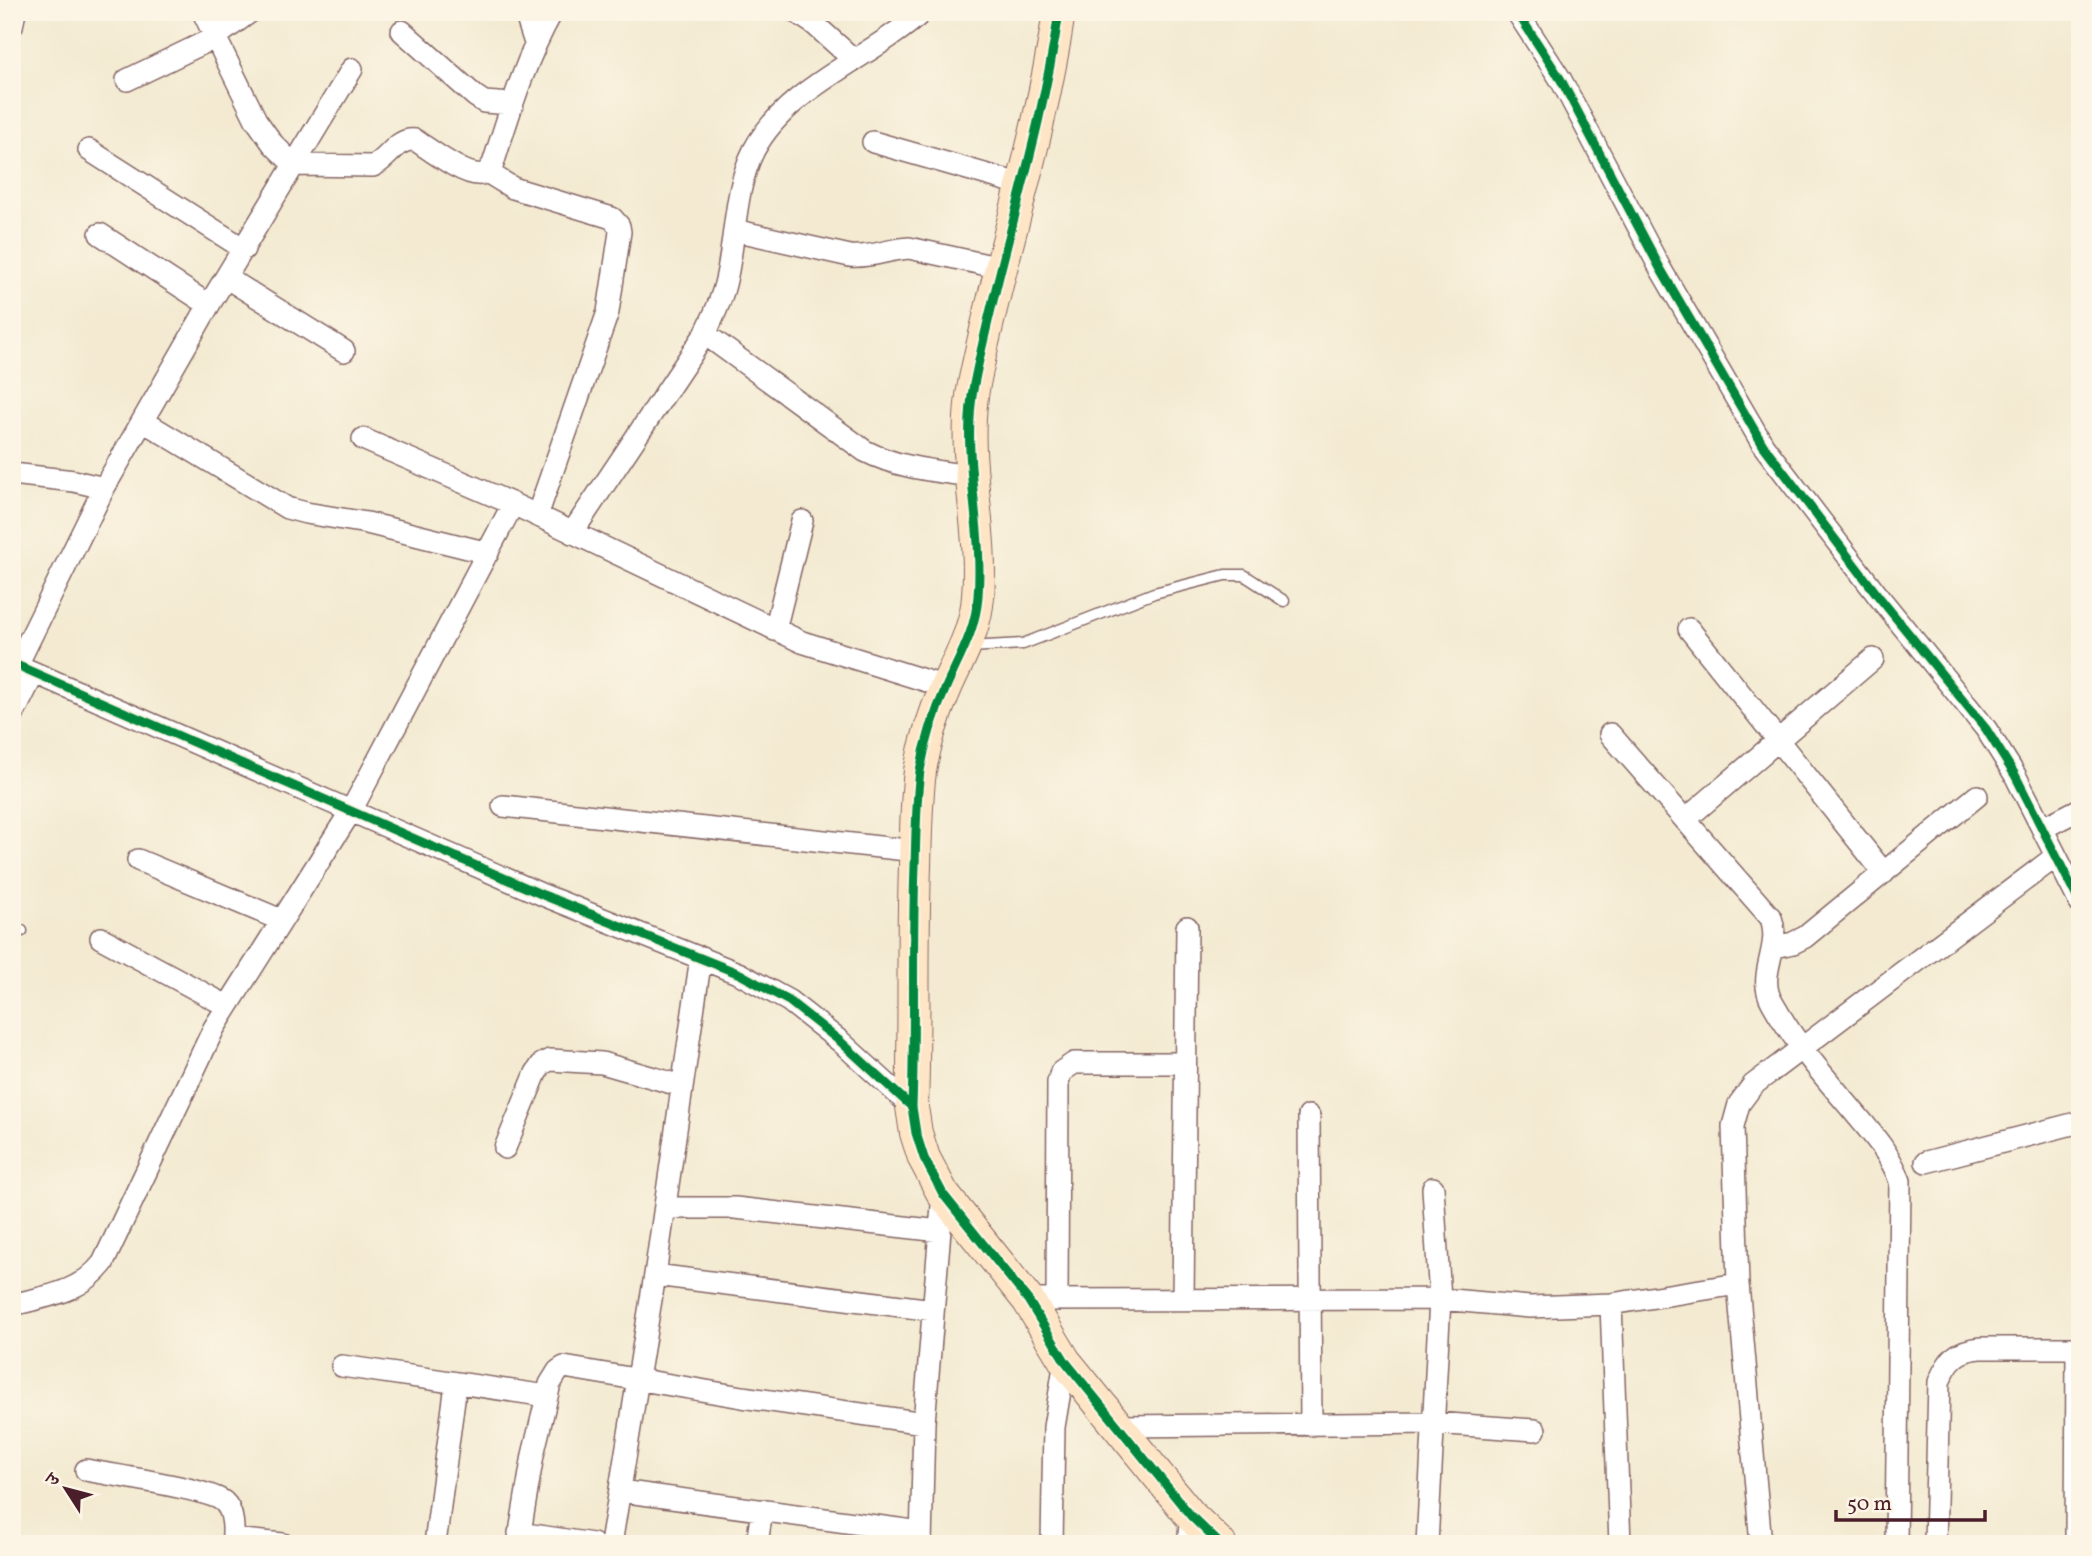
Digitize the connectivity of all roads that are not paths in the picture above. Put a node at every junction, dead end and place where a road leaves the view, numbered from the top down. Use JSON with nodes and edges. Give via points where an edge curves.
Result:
{"nodes":[{"id":1,"x":15,"y":12,"type":"edge"},
{"id":2,"x":203,"y":12,"type":"edge"},
{"id":3,"x":250,"y":12,"type":"edge"},
{"id":4,"x":525,"y":12,"type":"edge"},
{"id":5,"x":552,"y":12,"type":"edge"},
{"id":6,"x":796,"y":12,"type":"edge"},
{"id":7,"x":922,"y":12,"type":"edge"},
{"id":8,"x":1059,"y":12,"type":"edge"},
{"id":9,"x":1517,"y":12,"type":"edge"},
{"id":10,"x":12,"y":26,"type":"edge"},
{"id":11,"x":402,"y":31,"type":"dead end"},
{"id":12,"x":214,"y":38,"type":"junction"},
{"id":13,"x":535,"y":43,"type":"junction"},
{"id":14,"x":853,"y":59,"type":"junction"},
{"id":15,"x":352,"y":69,"type":"dead end"},
{"id":16,"x":127,"y":80,"type":"dead end"},
{"id":17,"x":512,"y":104,"type":"junction"},
{"id":18,"x":873,"y":142,"type":"dead end"},
{"id":19,"x":89,"y":150,"type":"dead end"},
{"id":20,"x":294,"y":165,"type":"junction"},
{"id":21,"x":487,"y":172,"type":"junction"},
{"id":22,"x":1023,"y":185,"type":"junction"},
{"id":23,"x":734,"y":230,"type":"junction"},
{"id":24,"x":100,"y":234,"type":"dead end"},
{"id":25,"x":244,"y":249,"type":"junction"},
{"id":26,"x":1001,"y":268,"type":"junction"},
{"id":27,"x":227,"y":278,"type":"junction"},
{"id":28,"x":209,"y":305,"type":"junction"},
{"id":29,"x":705,"y":334,"type":"junction"},
{"id":30,"x":344,"y":351,"type":"dead end"},
{"id":31,"x":143,"y":421,"type":"junction"},
{"id":32,"x":363,"y":439,"type":"dead end"},
{"id":33,"x":12,"y":474,"type":"edge"},
{"id":34,"x":971,"y":476,"type":"junction"},
{"id":35,"x":104,"y":488,"type":"junction"},
{"id":36,"x":513,"y":504,"type":"junction"},
{"id":37,"x":537,"y":516,"type":"junction"},
{"id":38,"x":802,"y":520,"type":"dead end"},
{"id":39,"x":572,"y":533,"type":"junction"},
{"id":40,"x":488,"y":553,"type":"junction"},
{"id":41,"x":1284,"y":601,"type":"dead end"},
{"id":42,"x":1689,"y":629,"type":"dead end"},
{"id":43,"x":775,"y":630,"type":"junction"},
{"id":44,"x":966,"y":647,"type":"junction"},
{"id":45,"x":1873,"y":659,"type":"dead end"},
{"id":46,"x":21,"y":667,"type":"edge"},
{"id":47,"x":946,"y":687,"type":"junction"},
{"id":48,"x":12,"y":717,"type":"edge"},
{"id":49,"x":1610,"y":734,"type":"dead end"},
{"id":50,"x":1777,"y":740,"type":"junction"},
{"id":51,"x":1978,"y":796,"type":"dead end"},
{"id":52,"x":503,"y":806,"type":"dead end"},
{"id":53,"x":2080,"y":809,"type":"edge"},
{"id":54,"x":351,"y":811,"type":"junction"},
{"id":55,"x":1685,"y":820,"type":"junction"},
{"id":56,"x":2043,"y":828,"type":"junction"},
{"id":57,"x":916,"y":851,"type":"junction"},
{"id":58,"x":2055,"y":857,"type":"junction"},
{"id":59,"x":138,"y":860,"type":"dead end"},
{"id":60,"x":1884,"y":873,"type":"junction"},
{"id":61,"x":2080,"y":903,"type":"edge"},
{"id":62,"x":281,"y":920,"type":"junction"},
{"id":63,"x":1187,"y":927,"type":"dead end"},
{"id":64,"x":101,"y":938,"type":"dead end"},
{"id":65,"x":1774,"y":947,"type":"junction"},
{"id":66,"x":701,"y":957,"type":"junction"},
{"id":67,"x":227,"y":1006,"type":"junction"},
{"id":68,"x":1810,"y":1041,"type":"junction"},
{"id":69,"x":1184,"y":1063,"type":"junction"},
{"id":70,"x":682,"y":1086,"type":"junction"},
{"id":71,"x":912,"y":1107,"type":"junction"},
{"id":72,"x":1309,"y":1116,"type":"dead end"},
{"id":73,"x":2080,"y":1122,"type":"edge"},
{"id":74,"x":505,"y":1148,"type":"dead end"},
{"id":75,"x":1926,"y":1162,"type":"dead end"},
{"id":76,"x":1433,"y":1188,"type":"dead end"},
{"id":77,"x":943,"y":1194,"type":"junction"},
{"id":78,"x":665,"y":1208,"type":"junction"},
{"id":79,"x":940,"y":1231,"type":"junction"},
{"id":80,"x":655,"y":1275,"type":"junction"},
{"id":81,"x":1738,"y":1284,"type":"junction"},
{"id":82,"x":1311,"y":1298,"type":"junction"},
{"id":83,"x":1183,"y":1299,"type":"junction"},
{"id":84,"x":1440,"y":1299,"type":"junction"},
{"id":85,"x":1042,"y":1300,"type":"junction"},
{"id":86,"x":1611,"y":1304,"type":"junction"},
{"id":87,"x":12,"y":1306,"type":"edge"},
{"id":88,"x":933,"y":1310,"type":"junction"},
{"id":89,"x":2078,"y":1348,"type":"edge"},
{"id":90,"x":1065,"y":1361,"type":"junction"},
{"id":91,"x":342,"y":1366,"type":"dead end"},
{"id":92,"x":638,"y":1378,"type":"junction"},
{"id":93,"x":456,"y":1384,"type":"junction"},
{"id":94,"x":547,"y":1396,"type":"junction"},
{"id":95,"x":924,"y":1423,"type":"junction"},
{"id":96,"x":1434,"y":1423,"type":"junction"},
{"id":97,"x":1311,"y":1425,"type":"junction"},
{"id":98,"x":1121,"y":1426,"type":"junction"},
{"id":99,"x":1535,"y":1430,"type":"dead end"},
{"id":100,"x":86,"y":1470,"type":"dead end"},
{"id":101,"x":620,"y":1491,"type":"junction"},
{"id":102,"x":762,"y":1510,"type":"junction"},
{"id":103,"x":1190,"y":1530,"type":"edge"},
{"id":104,"x":920,"y":1538,"type":"edge"},
{"id":105,"x":518,"y":1539,"type":"edge"},
{"id":106,"x":233,"y":1541,"type":"edge"},
{"id":107,"x":283,"y":1544,"type":"edge"},
{"id":108,"x":435,"y":1544,"type":"edge"},
{"id":109,"x":593,"y":1544,"type":"edge"},
{"id":110,"x":611,"y":1544,"type":"edge"},
{"id":111,"x":757,"y":1544,"type":"edge"},
{"id":112,"x":1052,"y":1544,"type":"edge"},
{"id":113,"x":1220,"y":1544,"type":"edge"},
{"id":114,"x":1427,"y":1544,"type":"edge"},
{"id":115,"x":1620,"y":1544,"type":"edge"},
{"id":116,"x":1761,"y":1544,"type":"edge"},
{"id":117,"x":1896,"y":1544,"type":"edge"},
{"id":118,"x":1935,"y":1544,"type":"edge"},
{"id":119,"x":2076,"y":1544,"type":"edge"}],
"edges":[{"from":1,"to":10,"type":"street"},
{"from":2,"to":12,"type":"street"},
{"from":3,"to":12,"type":"street"},
{"from":4,"to":13,"type":"street"},
{"from":5,"to":13,"type":"street"},
{"from":6,"to":14,"type":"street"},
{"from":7,"to":14,"type":"street"},
{"from":8,"to":22,"type":"street"},
{"from":9,"to":56,"type":"street","via":[[1561,80],[1660,268],[1763,445],[1986,729]]},
{"from":11,"to":17,"type":"street","via":[[484,102]]},
{"from":12,"to":16,"type":"street"},
{"from":12,"to":20,"type":"street","via":[[256,120]]},
{"from":13,"to":17,"type":"street"},
{"from":14,"to":23,"type":"street","via":[[770,127],[754,150],[743,181]]},
{"from":15,"to":20,"type":"street"},
{"from":17,"to":21,"type":"street"},
{"from":18,"to":22,"type":"street"},
{"from":19,"to":25,"type":"street"},
{"from":20,"to":21,"type":"street","via":[[373,166],[408,139],[465,171]]},
{"from":20,"to":25,"type":"street"},
{"from":21,"to":37,"type":"street","via":[[513,188],[612,218],[620,232],[608,312]]},
{"from":22,"to":26,"type":"street"},
{"from":23,"to":26,"type":"street","via":[[850,257],[909,248]]},
{"from":23,"to":29,"type":"street","via":[[727,279]]},
{"from":24,"to":28,"type":"street"},
{"from":25,"to":27,"type":"street"},
{"from":26,"to":34,"type":"street","via":[[968,422]]},
{"from":27,"to":28,"type":"street"},
{"from":27,"to":30,"type":"street"},
{"from":28,"to":31,"type":"street"},
{"from":29,"to":34,"type":"street","via":[[883,461]]},
{"from":29,"to":39,"type":"street"},
{"from":31,"to":35,"type":"street"},
{"from":31,"to":40,"type":"street","via":[[288,508]]},
{"from":32,"to":36,"type":"street"},
{"from":33,"to":35,"type":"street"},
{"from":34,"to":44,"type":"street","via":[[978,598]]},
{"from":35,"to":46,"type":"street"},
{"from":36,"to":37,"type":"street"},
{"from":36,"to":40,"type":"street"},
{"from":37,"to":39,"type":"street"},
{"from":38,"to":43,"type":"street"},
{"from":39,"to":43,"type":"street"},
{"from":40,"to":54,"type":"street"},
{"from":41,"to":44,"type":"lane","via":[[1244,576],[1225,575],[1154,593],[1023,644]]},
{"from":42,"to":50,"type":"street"},
{"from":43,"to":47,"type":"street"},
{"from":44,"to":47,"type":"street"},
{"from":45,"to":50,"type":"street"},
{"from":46,"to":48,"type":"street"},
{"from":46,"to":54,"type":"street"},
{"from":47,"to":57,"type":"street","via":[[921,769]]},
{"from":49,"to":55,"type":"street"},
{"from":50,"to":55,"type":"street"},
{"from":50,"to":60,"type":"street"},
{"from":51,"to":60,"type":"street"},
{"from":52,"to":57,"type":"street"},
{"from":53,"to":56,"type":"street"},
{"from":54,"to":62,"type":"street"},
{"from":54,"to":66,"type":"street","via":[[543,895]]},
{"from":55,"to":65,"type":"street","via":[[1771,918]]},
{"from":56,"to":58,"type":"street"},
{"from":57,"to":71,"type":"street"},
{"from":58,"to":61,"type":"street"},
{"from":58,"to":68,"type":"street"},
{"from":59,"to":62,"type":"street"},
{"from":60,"to":65,"type":"street","via":[[1805,937]]},
{"from":62,"to":67,"type":"street"},
{"from":63,"to":69,"type":"street"},
{"from":64,"to":67,"type":"street"},
{"from":65,"to":68,"type":"street","via":[[1767,973],[1770,999]]},
{"from":66,"to":70,"type":"street"},
{"from":66,"to":71,"type":"street","via":[[789,1001]]},
{"from":67,"to":87,"type":"street","via":[[103,1263],[74,1288]]},
{"from":68,"to":81,"type":"street","via":[[1753,1085],[1739,1104],[1734,1126]]},
{"from":68,"to":117,"type":"street","via":[[1884,1147],[1900,1181]]},
{"from":69,"to":83,"type":"street"},
{"from":69,"to":85,"type":"street","via":[[1074,1063],[1061,1072]]},
{"from":70,"to":74,"type":"street","via":[[602,1063],[550,1060],[536,1073]]},
{"from":70,"to":78,"type":"street"},
{"from":71,"to":77,"type":"street","via":[[924,1158]]},
{"from":72,"to":82,"type":"street"},
{"from":73,"to":75,"type":"street"},
{"from":76,"to":84,"type":"street"},
{"from":77,"to":79,"type":"street"},
{"from":77,"to":85,"type":"street"},
{"from":78,"to":79,"type":"street","via":[[735,1208]]},
{"from":78,"to":80,"type":"street"},
{"from":79,"to":88,"type":"street"},
{"from":80,"to":88,"type":"street"},
{"from":80,"to":92,"type":"street"},
{"from":81,"to":86,"type":"street"},
{"from":81,"to":116,"type":"street"},
{"from":82,"to":83,"type":"street"},
{"from":82,"to":84,"type":"street"},
{"from":82,"to":97,"type":"street"},
{"from":83,"to":85,"type":"street"},
{"from":84,"to":86,"type":"street","via":[[1530,1307]]},
{"from":84,"to":96,"type":"street"},
{"from":85,"to":90,"type":"street"},
{"from":86,"to":115,"type":"street"},
{"from":88,"to":95,"type":"street"},
{"from":89,"to":118,"type":"street","via":[[1966,1349],[1953,1355],[1939,1382]]},
{"from":89,"to":119,"type":"street"},
{"from":90,"to":98,"type":"street"},
{"from":90,"to":112,"type":"street","via":[[1054,1427]]},
{"from":91,"to":93,"type":"street"},
{"from":92,"to":94,"type":"street","via":[[564,1367]]},
{"from":92,"to":95,"type":"street"},
{"from":92,"to":101,"type":"street"},
{"from":93,"to":94,"type":"street"},
{"from":93,"to":108,"type":"street"},
{"from":94,"to":105,"type":"street"},
{"from":95,"to":104,"type":"street"},
{"from":96,"to":97,"type":"street"},
{"from":96,"to":99,"type":"street"},
{"from":96,"to":114,"type":"street"},
{"from":97,"to":98,"type":"street"},
{"from":98,"to":103,"type":"street"},
{"from":100,"to":106,"type":"street","via":[[204,1492],[224,1501],[232,1515]]},
{"from":101,"to":102,"type":"street"},
{"from":101,"to":110,"type":"street"},
{"from":102,"to":104,"type":"street"},
{"from":102,"to":111,"type":"street"},
{"from":103,"to":113,"type":"street"},
{"from":105,"to":109,"type":"street"},
{"from":106,"to":107,"type":"street"}]}
